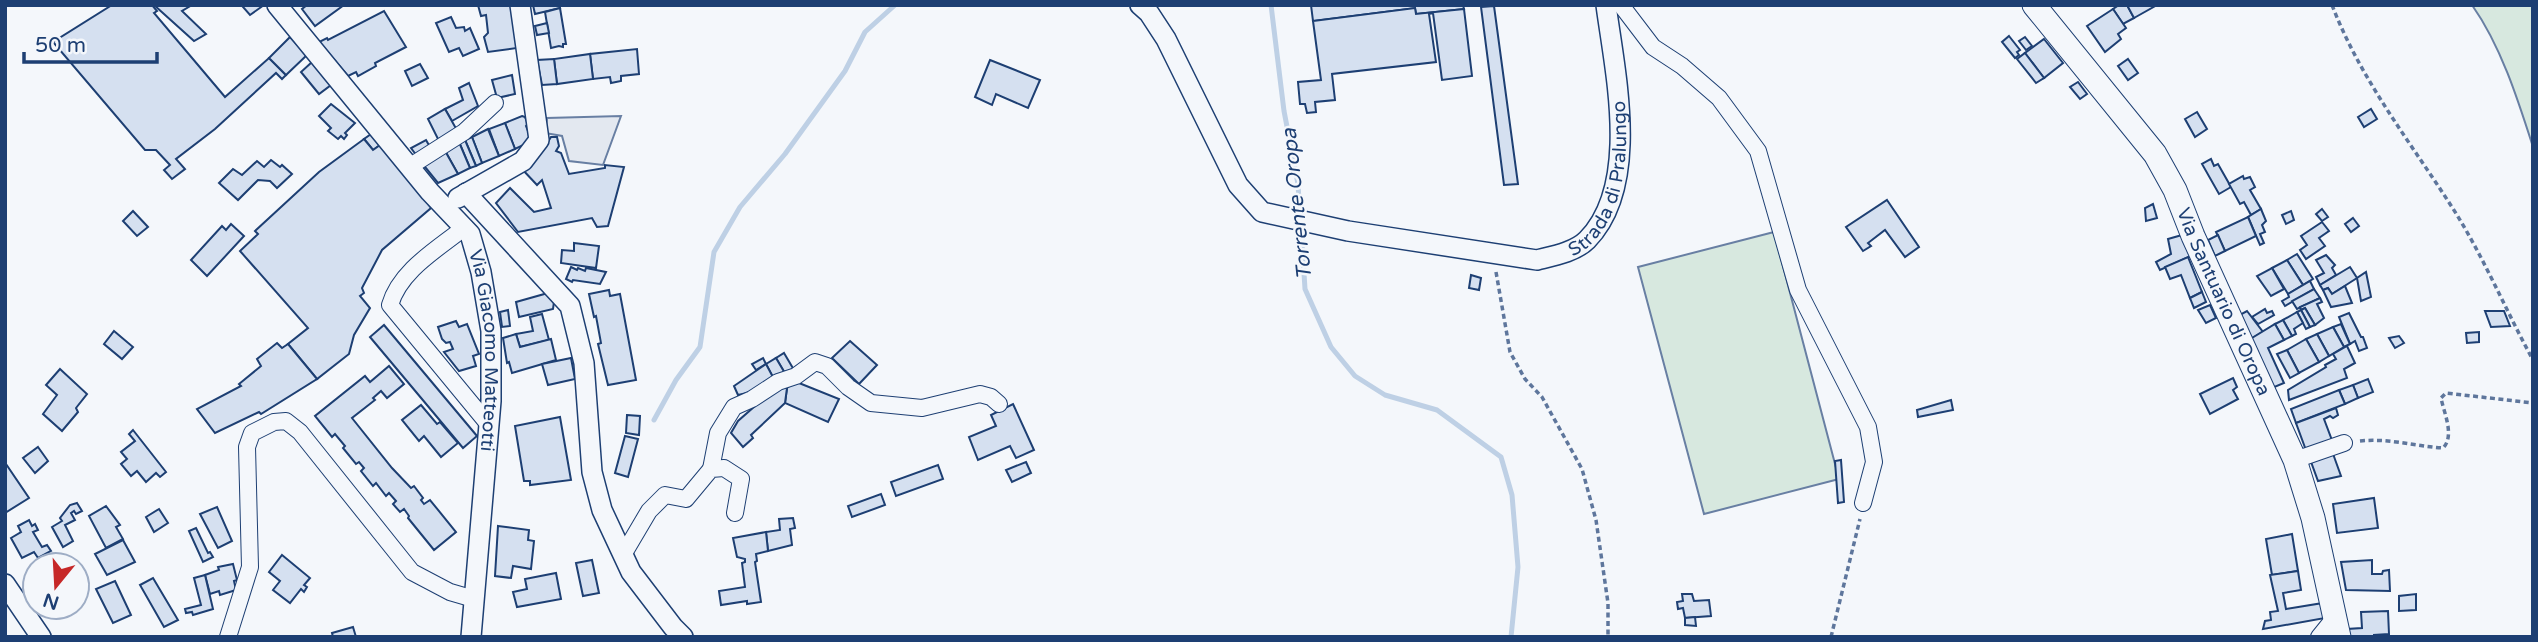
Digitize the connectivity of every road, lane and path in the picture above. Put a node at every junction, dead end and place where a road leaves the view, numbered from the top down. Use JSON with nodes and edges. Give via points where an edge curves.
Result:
{"nodes":[{"id":1,"x":277,"y":5,"type":"edge"},
{"id":2,"x":520,"y":5,"type":"edge"},
{"id":3,"x":1140,"y":5,"type":"edge"},
{"id":4,"x":1606,"y":5,"type":"edge"},
{"id":5,"x":1621,"y":5,"type":"edge"},
{"id":6,"x":2034,"y":5,"type":"edge"},
{"id":7,"x":2333,"y":5,"type":"edge"},
{"id":8,"x":495,"y":103,"type":"dead end"},
{"id":9,"x":409,"y":167,"type":"junction"},
{"id":10,"x":466,"y":193,"type":"junction"},
{"id":11,"x":445,"y":206,"type":"junction"},
{"id":12,"x":465,"y":227,"type":"junction"},
{"id":13,"x":1494,"y":254,"type":"junction"},
{"id":14,"x":2533,"y":360,"type":"edge"},
{"id":15,"x":2533,"y":403,"type":"edge"},
{"id":16,"x":999,"y":404,"type":"dead end"},
{"id":17,"x":489,"y":425,"type":"junction"},
{"id":18,"x":2344,"y":443,"type":"joint"},
{"id":19,"x":2295,"y":460,"type":"junction"},
{"id":20,"x":711,"y":470,"type":"junction"},
{"id":21,"x":1863,"y":503,"type":"joint"},
{"id":22,"x":734,"y":513,"type":"dead end"},
{"id":23,"x":623,"y":555,"type":"junction"},
{"id":24,"x":5,"y":584,"type":"edge"},
{"id":25,"x":474,"y":599,"type":"junction"},
{"id":26,"x":2338,"y":626,"type":"edge"},
{"id":27,"x":41,"y":637,"type":"edge"},
{"id":28,"x":228,"y":637,"type":"edge"},
{"id":29,"x":471,"y":637,"type":"edge"},
{"id":30,"x":683,"y":637,"type":"edge"},
{"id":31,"x":1608,"y":637,"type":"edge"},
{"id":32,"x":1831,"y":637,"type":"edge"},
{"id":33,"x":2319,"y":637,"type":"edge"}],
"edges":[{"from":1,"to":9,"type":"street","name":"Via Giacomo Matteotti"},
{"from":2,"to":10,"type":"street","via":[[539,140],[523,161]]},
{"from":3,"to":13,"type":"street","name":"Strada di Pralungo","via":[[1166,39],[1238,185],[1262,212]]},
{"from":4,"to":13,"type":"street","name":"Strada di Pralungo","via":[[1621,138],[1612,199],[1586,241],[1563,253],[1537,260]]},
{"from":5,"to":21,"type":"street","via":[[1653,47],[1719,98],[1758,150],[1798,290],[1868,427],[1874,462]]},
{"from":6,"to":19,"type":"main road","name":"Via Santuario di Oropa","via":[[2155,154]]},
{"from":7,"to":14,"type":"path","via":[[2377,94],[2451,205]]},
{"from":8,"to":9,"type":"street","via":[[464,132]]},
{"from":9,"to":11,"type":"street","name":"Via Giacomo Matteotti"},
{"from":10,"to":11,"type":"street"},
{"from":10,"to":23,"type":"street","via":[[570,306],[584,363],[592,472],[602,510]]},
{"from":11,"to":12,"type":"street","name":"Via Giacomo Matteotti"},
{"from":12,"to":17,"type":"street","name":"Via Giacomo Matteotti","via":[[481,272],[491,331]]},
{"from":12,"to":17,"type":"street","via":[[403,278],[390,305]]},
{"from":13,"to":31,"type":"path","via":[[1510,352],[1542,397],[1582,469],[1596,520]]},
{"from":15,"to":18,"type":"path","via":[[2446,393],[2441,398],[2449,435],[2443,448],[2381,439]]},
{"from":16,"to":20,"type":"street","via":[[980,394],[922,408],[871,403],[827,366],[815,362],[734,407],[718,433]]},
{"from":17,"to":25,"type":"street","name":"Via Giacomo Matteotti"},
{"from":18,"to":19,"type":"street"},
{"from":19,"to":26,"type":"main road","name":"Via Santuario di Oropa"},
{"from":20,"to":22,"type":"street","via":[[724,468],[741,479]]},
{"from":20,"to":23,"type":"street","via":[[686,499],[665,495],[649,511]]},
{"from":21,"to":32,"type":"path"},
{"from":23,"to":30,"type":"street","via":[[631,572]]},
{"from":24,"to":27,"type":"street"},
{"from":25,"to":28,"type":"street","via":[[412,572],[300,432],[286,421],[274,422],[252,433],[247,447],[250,567]]},
{"from":25,"to":29,"type":"street","name":"Via Giacomo Matteotti"},
{"from":26,"to":33,"type":"street"}]}
